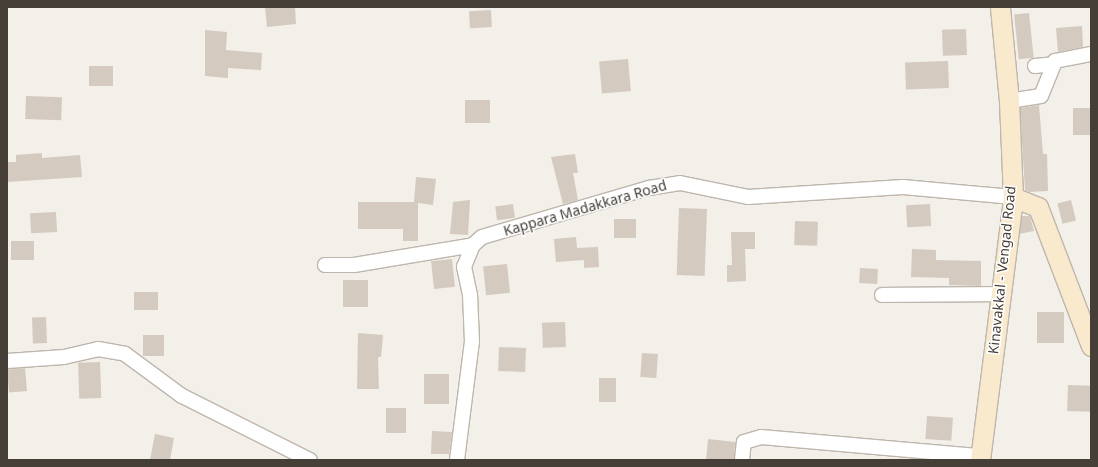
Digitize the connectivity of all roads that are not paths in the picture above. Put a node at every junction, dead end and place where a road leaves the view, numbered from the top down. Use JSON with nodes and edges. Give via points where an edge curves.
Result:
{"nodes":[{"id":1,"x":1000,"y":7,"type":"edge"},
{"id":2,"x":1091,"y":54,"type":"edge"},
{"id":3,"x":1053,"y":64,"type":"junction"},
{"id":4,"x":1035,"y":66,"type":"dead end"},
{"id":5,"x":1009,"y":101,"type":"junction"},
{"id":6,"x":1013,"y":197,"type":"junction"},
{"id":7,"x":473,"y":245,"type":"junction"},
{"id":8,"x":325,"y":265,"type":"dead end"},
{"id":9,"x":1000,"y":294,"type":"junction"},
{"id":10,"x":882,"y":295,"type":"dead end"},
{"id":11,"x":1091,"y":346,"type":"edge"},
{"id":12,"x":7,"y":361,"type":"edge"},
{"id":13,"x":980,"y":458,"type":"edge"},
{"id":14,"x":310,"y":460,"type":"edge"},
{"id":15,"x":457,"y":460,"type":"edge"},
{"id":16,"x":742,"y":460,"type":"edge"}],
"edges":[{"from":1,"to":5,"type":"main road","name":"Kinavakkal - Vengad Road"},
{"from":2,"to":3,"type":"street"},
{"from":3,"to":4,"type":"street"},
{"from":3,"to":5,"type":"street","via":[[1041,96]]},
{"from":5,"to":6,"type":"main road","name":"Kinavakkal - Vengad Road"},
{"from":6,"to":7,"type":"street","name":"Kappara Madakkara Road","via":[[903,187],[748,197],[680,183],[649,188],[482,237]]},
{"from":6,"to":9,"type":"main road","name":"Kinavakkal - Vengad Road"},
{"from":6,"to":11,"type":"main road","via":[[1038,207]]},
{"from":7,"to":8,"type":"street","via":[[354,265]]},
{"from":7,"to":15,"type":"street","via":[[464,267],[470,295],[472,342]]},
{"from":9,"to":10,"type":"street"},
{"from":9,"to":13,"type":"main road","name":"Kinavakkal - Vengad Road"},
{"from":12,"to":14,"type":"street","via":[[64,357],[98,349],[125,354],[182,396]]},
{"from":13,"to":16,"type":"street","via":[[761,437],[744,442]]}]}
